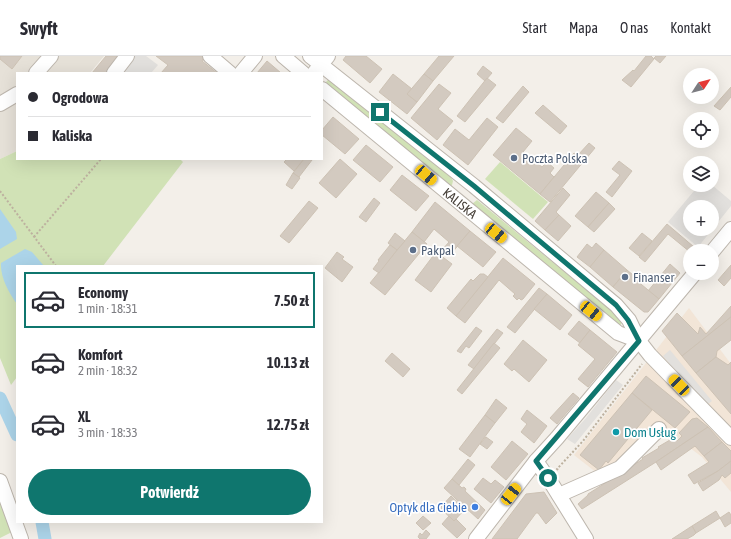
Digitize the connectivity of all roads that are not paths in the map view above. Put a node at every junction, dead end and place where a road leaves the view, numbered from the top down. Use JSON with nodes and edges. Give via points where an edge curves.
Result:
{"nodes":[{"id":1,"x":51,"y":56,"type":"edge"},
{"id":2,"x":127,"y":56,"type":"edge"},
{"id":3,"x":210,"y":56,"type":"edge"},
{"id":4,"x":255,"y":56,"type":"edge"},
{"id":5,"x":283,"y":56,"type":"edge"},
{"id":6,"x":318,"y":62,"type":"edge"},
{"id":7,"x":37,"y":72,"type":"edge"},
{"id":8,"x":115,"y":72,"type":"edge"},
{"id":9,"x":229,"y":72,"type":"edge"},
{"id":10,"x":242,"y":72,"type":"edge"},
{"id":11,"x":302,"y":72,"type":"edge"},
{"id":12,"x":323,"y":89,"type":"edge"},
{"id":13,"x":16,"y":95,"type":"edge"},
{"id":14,"x":0,"y":104,"type":"edge"},
{"id":15,"x":474,"y":186,"type":"junction"},
{"id":16,"x":461,"y":203,"type":"junction"},
{"id":17,"x":731,"y":229,"type":"edge"},
{"id":18,"x":719,"y":244,"type":"edge"},
{"id":19,"x":689,"y":280,"type":"edge"},
{"id":20,"x":639,"y":341,"type":"junction"},
{"id":21,"x":659,"y":430,"type":"dead end"},
{"id":22,"x":731,"y":438,"type":"edge"},
{"id":23,"x":536,"y":461,"type":"junction"},
{"id":24,"x":0,"y":481,"type":"edge"},
{"id":25,"x":565,"y":493,"type":"junction"},
{"id":26,"x":21,"y":539,"type":"edge"},
{"id":27,"x":476,"y":539,"type":"edge"},
{"id":28,"x":586,"y":539,"type":"edge"}],
"edges":[{"from":1,"to":7,"type":"street"},
{"from":2,"to":8,"type":"street"},
{"from":3,"to":9,"type":"street"},
{"from":4,"to":10,"type":"street"},
{"from":5,"to":11,"type":"street"},
{"from":6,"to":15,"type":"street","name":"KALISKA"},
{"from":12,"to":16,"type":"street","name":"KALISKA"},
{"from":13,"to":14,"type":"street"},
{"from":15,"to":16,"type":"street"},
{"from":15,"to":20,"type":"street","name":"KALISKA","via":[[616,305],[628,320]]},
{"from":16,"to":20,"type":"street","name":"KALISKA","via":[[618,333]]},
{"from":17,"to":18,"type":"street"},
{"from":19,"to":20,"type":"street"},
{"from":20,"to":22,"type":"street","name":"KALISKA"},
{"from":20,"to":23,"type":"street"},
{"from":21,"to":25,"type":"street","via":[[620,468]]},
{"from":23,"to":25,"type":"street"},
{"from":23,"to":27,"type":"street"},
{"from":24,"to":26,"type":"street"},
{"from":25,"to":28,"type":"street"}]}
